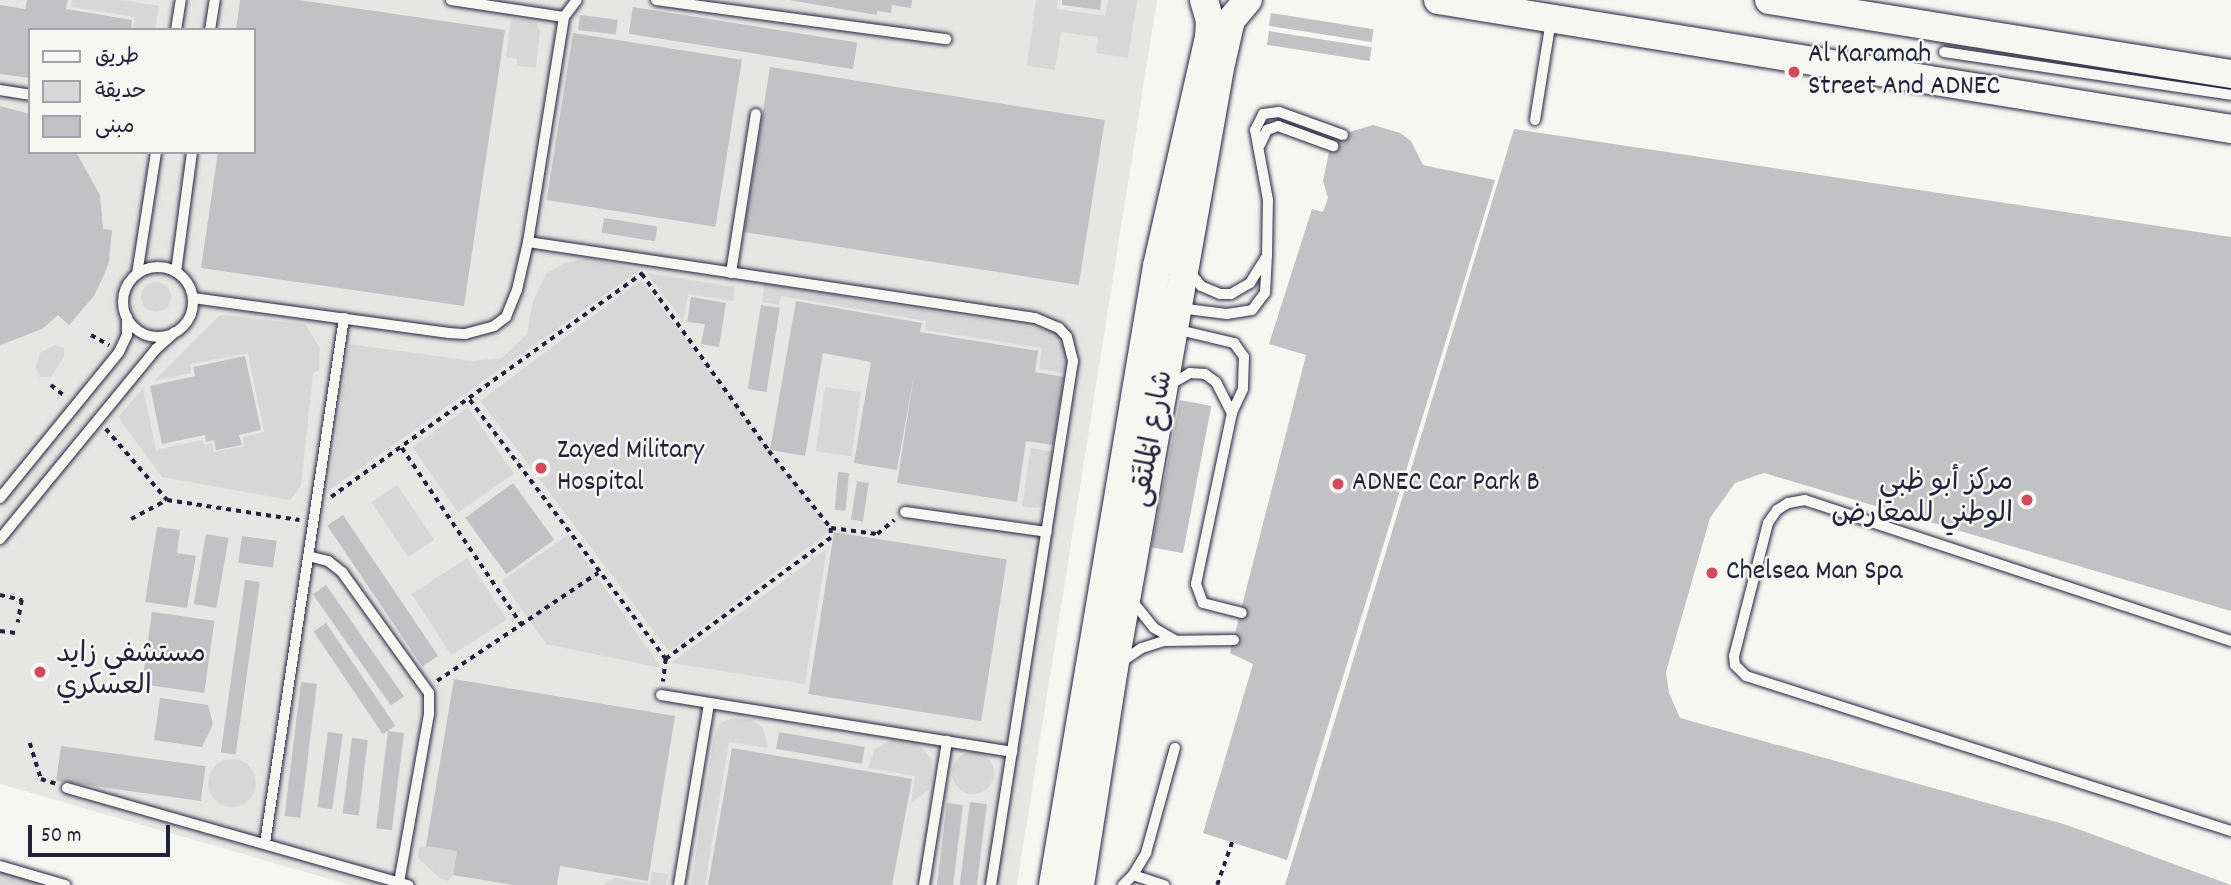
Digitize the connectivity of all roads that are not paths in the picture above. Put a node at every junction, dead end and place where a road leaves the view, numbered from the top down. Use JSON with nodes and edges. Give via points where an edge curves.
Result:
{"nodes":[{"id":1,"x":180,"y":0,"type":"edge"},
{"id":2,"x":215,"y":0,"type":"edge"},
{"id":3,"x":451,"y":0,"type":"edge"},
{"id":4,"x":577,"y":0,"type":"edge"},
{"id":5,"x":656,"y":0,"type":"edge"},
{"id":6,"x":1205,"y":0,"type":"edge"},
{"id":7,"x":1248,"y":0,"type":"edge"},
{"id":8,"x":1438,"y":0,"type":"edge"},
{"id":9,"x":1769,"y":0,"type":"edge"},
{"id":10,"x":564,"y":17,"type":"junction"},
{"id":11,"x":1551,"y":18,"type":"junction"},
{"id":12,"x":176,"y":28,"type":"edge"},
{"id":13,"x":210,"y":28,"type":"edge"},
{"id":14,"x":946,"y":39,"type":"dead end"},
{"id":15,"x":1944,"y":52,"type":"dead end"},
{"id":16,"x":2231,"y":75,"type":"edge"},
{"id":17,"x":0,"y":90,"type":"edge"},
{"id":18,"x":28,"y":95,"type":"edge"},
{"id":19,"x":2231,"y":95,"type":"edge"},
{"id":20,"x":756,"y":114,"type":"dead end"},
{"id":21,"x":1535,"y":120,"type":"dead end"},
{"id":22,"x":2231,"y":129,"type":"edge"},
{"id":23,"x":1343,"y":135,"type":"dead end"},
{"id":24,"x":1260,"y":146,"type":"junction"},
{"id":25,"x":1333,"y":146,"type":"dead end"},
{"id":26,"x":156,"y":154,"type":"edge"},
{"id":27,"x":192,"y":154,"type":"edge"},
{"id":28,"x":528,"y":242,"type":"junction"},
{"id":29,"x":1268,"y":256,"type":"junction"},
{"id":30,"x":1185,"y":265,"type":"junction"},
{"id":31,"x":176,"y":272,"type":"junction"},
{"id":32,"x":731,"y":273,"type":"junction"},
{"id":33,"x":137,"y":274,"type":"junction"},
{"id":34,"x":193,"y":298,"type":"junction"},
{"id":35,"x":1162,"y":316,"type":"junction"},
{"id":36,"x":127,"y":317,"type":"junction"},
{"id":37,"x":344,"y":318,"type":"junction"},
{"id":38,"x":175,"y":332,"type":"junction"},
{"id":39,"x":1162,"y":391,"type":"junction"},
{"id":40,"x":1232,"y":413,"type":"junction"},
{"id":41,"x":0,"y":498,"type":"edge"},
{"id":42,"x":905,"y":512,"type":"road end"},
{"id":43,"x":1047,"y":532,"type":"junction"},
{"id":44,"x":0,"y":539,"type":"edge"},
{"id":45,"x":308,"y":556,"type":"junction"},
{"id":46,"x":1128,"y":588,"type":"junction"},
{"id":47,"x":1242,"y":614,"type":"dead end"},
{"id":48,"x":1176,"y":640,"type":"junction"},
{"id":49,"x":1234,"y":640,"type":"dead end"},
{"id":50,"x":2231,"y":641,"type":"edge"},
{"id":51,"x":1114,"y":668,"type":"junction"},
{"id":52,"x":661,"y":695,"type":"road end"},
{"id":53,"x":709,"y":703,"type":"junction"},
{"id":54,"x":947,"y":741,"type":"junction"},
{"id":55,"x":1175,"y":748,"type":"dead end"},
{"id":56,"x":1012,"y":752,"type":"junction"},
{"id":57,"x":67,"y":788,"type":"road end"},
{"id":58,"x":2231,"y":831,"type":"edge"},
{"id":59,"x":265,"y":843,"type":"junction"},
{"id":60,"x":0,"y":866,"type":"edge"},
{"id":61,"x":1133,"y":875,"type":"junction"},
{"id":62,"x":404,"y":884,"type":"edge"},
{"id":63,"x":65,"y":885,"type":"edge"},
{"id":64,"x":679,"y":885,"type":"edge"},
{"id":65,"x":925,"y":885,"type":"edge"},
{"id":66,"x":991,"y":885,"type":"edge"},
{"id":67,"x":1053,"y":885,"type":"edge"},
{"id":68,"x":1080,"y":885,"type":"edge"},
{"id":69,"x":1123,"y":885,"type":"edge"},
{"id":70,"x":1164,"y":885,"type":"edge"}],
"edges":[{"from":1,"to":12,"type":"lane"},
{"from":2,"to":13,"type":"lane"},
{"from":3,"to":10,"type":"lane"},
{"from":4,"to":10,"type":"lane"},
{"from":5,"to":14,"type":"lane"},
{"from":6,"to":35,"type":"street","name":"شارع المُلتَقى","via":[[1209,37]]},
{"from":7,"to":30,"type":"street","name":"شارع المُلتَقى","via":[[1231,20],[1226,38]]},
{"from":8,"to":11,"type":"street"},
{"from":9,"to":16,"type":"street"},
{"from":10,"to":28,"type":"lane"},
{"from":11,"to":21,"type":"lane"},
{"from":11,"to":22,"type":"street"},
{"from":15,"to":19,"type":"lane"},
{"from":17,"to":18,"type":"lane"},
{"from":20,"to":32,"type":"lane"},
{"from":23,"to":24,"type":"lane","via":[[1274,111],[1263,114],[1255,124]]},
{"from":24,"to":25,"type":"lane","via":[[1267,130],[1278,126]]},
{"from":24,"to":29,"type":"lane","via":[[1270,222]]},
{"from":26,"to":33,"type":"lane"},
{"from":27,"to":31,"type":"lane"},
{"from":28,"to":32,"type":"lane"},
{"from":28,"to":37,"type":"lane","via":[[512,304],[506,317],[494,326],[465,334]]},
{"from":29,"to":30,"type":"lane","via":[[1250,284],[1231,294],[1201,286]]},
{"from":29,"to":35,"type":"lane","via":[[1265,293],[1252,310]]},
{"from":30,"to":35,"type":"street","name":"شارع المُلتَقى"},
{"from":31,"to":33,"type":"lane","via":[[156,267]]},
{"from":31,"to":34,"type":"lane","via":[[185,279]]},
{"from":32,"to":43,"type":"lane","via":[[1035,318],[1059,328],[1072,348],[1073,361]]},
{"from":33,"to":36,"type":"lane","via":[[124,294]]},
{"from":34,"to":37,"type":"lane"},
{"from":34,"to":38,"type":"lane","via":[[189,318]]},
{"from":35,"to":39,"type":"street","name":"شارع المُلتَقى"},
{"from":35,"to":40,"type":"lane","via":[[1240,348],[1246,366]]},
{"from":35,"to":67,"type":"street","name":"شارع المُلتَقى"},
{"from":36,"to":38,"type":"lane","via":[[152,336]]},
{"from":36,"to":41,"type":"lane","via":[[127,335],[120,352]]},
{"from":37,"to":45,"type":"lane"},
{"from":38,"to":44,"type":"lane","via":[[156,349]]},
{"from":39,"to":40,"type":"lane","via":[[1179,377],[1205,374],[1216,382]]},
{"from":39,"to":46,"type":"street","name":"شارع المُلتَقى"},
{"from":40,"to":47,"type":"lane","via":[[1196,584],[1203,603]]},
{"from":42,"to":43,"type":"lane"},
{"from":43,"to":56,"type":"lane"},
{"from":45,"to":59,"type":"lane"},
{"from":45,"to":62,"type":"lane","via":[[328,561],[342,572],[427,687],[429,714]]},
{"from":46,"to":48,"type":"lane","via":[[1145,620]]},
{"from":46,"to":51,"type":"street","name":"شارع المُلتَقى"},
{"from":48,"to":49,"type":"lane"},
{"from":48,"to":51,"type":"lane","via":[[1142,648]]},
{"from":50,"to":58,"type":"lane","via":[[1805,500],[1788,503],[1768,523],[1734,656],[1735,665],[1746,676]]},
{"from":51,"to":68,"type":"street","name":"شارع المُلتَقى"},
{"from":52,"to":53,"type":"lane"},
{"from":53,"to":54,"type":"lane"},
{"from":53,"to":64,"type":"lane"},
{"from":54,"to":56,"type":"lane"},
{"from":54,"to":65,"type":"lane"},
{"from":55,"to":61,"type":"lane","via":[[1150,842]]},
{"from":56,"to":66,"type":"lane"},
{"from":57,"to":59,"type":"lane"},
{"from":59,"to":62,"type":"lane"},
{"from":60,"to":63,"type":"lane"},
{"from":61,"to":69,"type":"lane"},
{"from":61,"to":70,"type":"lane"}]}
